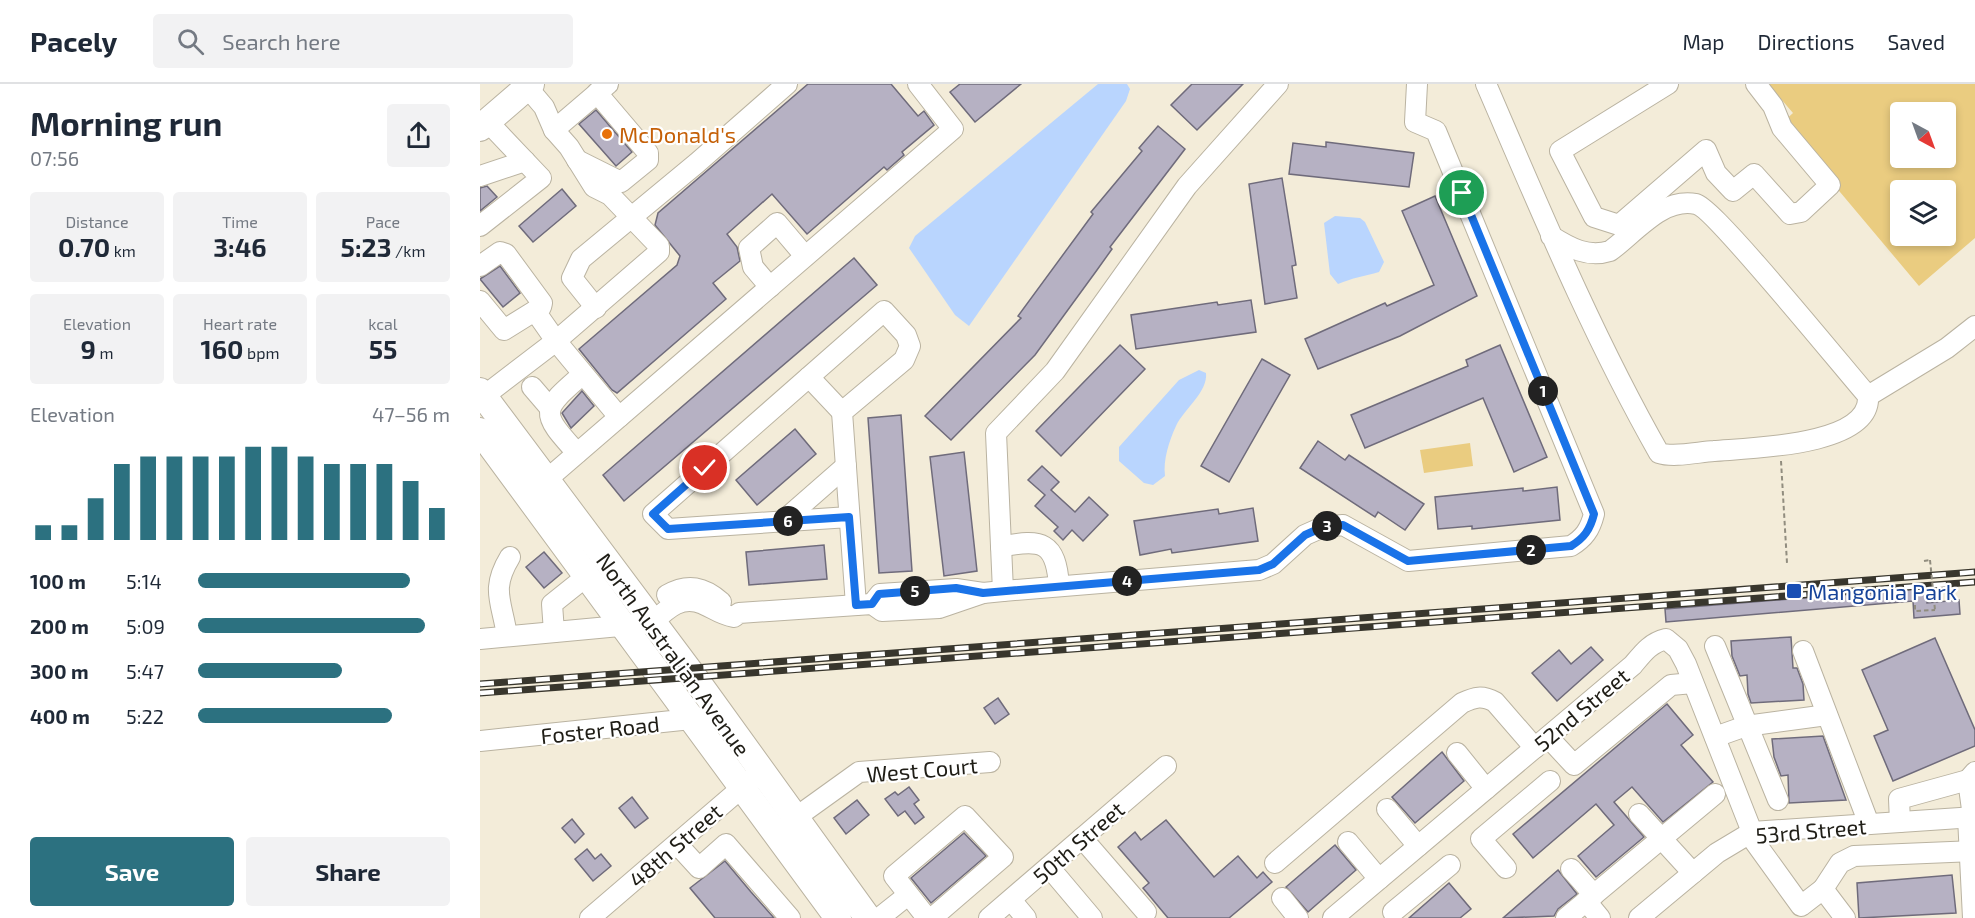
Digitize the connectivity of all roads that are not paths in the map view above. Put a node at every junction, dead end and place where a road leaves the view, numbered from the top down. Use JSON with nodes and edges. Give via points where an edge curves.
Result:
{"nodes":[{"id":1,"x":786,"y":84,"type":"edge"},
{"id":2,"x":918,"y":84,"type":"edge"},
{"id":3,"x":1278,"y":84,"type":"edge"},
{"id":4,"x":1417,"y":84,"type":"edge"},
{"id":5,"x":1486,"y":84,"type":"edge"},
{"id":6,"x":1668,"y":84,"type":"edge"},
{"id":7,"x":1756,"y":84,"type":"edge"},
{"id":8,"x":529,"y":86,"type":"edge"},
{"id":9,"x":602,"y":88,"type":"edge"},
{"id":10,"x":484,"y":124,"type":"edge"},
{"id":11,"x":554,"y":130,"type":"junction"},
{"id":12,"x":525,"y":160,"type":"junction"},
{"id":13,"x":577,"y":160,"type":"junction"},
{"id":14,"x":480,"y":176,"type":"edge"},
{"id":15,"x":633,"y":217,"type":"junction"},
{"id":16,"x":480,"y":226,"type":"edge"},
{"id":17,"x":1551,"y":236,"type":"junction"},
{"id":18,"x":805,"y":256,"type":"junction"},
{"id":19,"x":480,"y":266,"type":"edge"},
{"id":20,"x":770,"y":287,"type":"junction"},
{"id":21,"x":480,"y":301,"type":"edge"},
{"id":22,"x":596,"y":308,"type":"junction"},
{"id":23,"x":535,"y":310,"type":"junction"},
{"id":24,"x":1975,"y":326,"type":"edge"},
{"id":25,"x":556,"y":341,"type":"junction"},
{"id":26,"x":583,"y":374,"type":"junction"},
{"id":27,"x":809,"y":377,"type":"junction"},
{"id":28,"x":532,"y":387,"type":"dead end"},
{"id":29,"x":482,"y":394,"type":"edge"},
{"id":30,"x":1868,"y":396,"type":"junction"},
{"id":31,"x":550,"y":408,"type":"junction"},
{"id":32,"x":842,"y":412,"type":"junction"},
{"id":33,"x":619,"y":417,"type":"junction"},
{"id":34,"x":480,"y":431,"type":"edge"},
{"id":35,"x":577,"y":453,"type":"junction"},
{"id":36,"x":846,"y":466,"type":"junction"},
{"id":37,"x":537,"y":488,"type":"junction"},
{"id":38,"x":849,"y":517,"type":"junction"},
{"id":39,"x":782,"y":522,"type":"junction"},
{"id":40,"x":1001,"y":547,"type":"junction"},
{"id":41,"x":510,"y":557,"type":"dead end"},
{"id":42,"x":587,"y":576,"type":"junction"},
{"id":43,"x":1059,"y":586,"type":"junction"},
{"id":44,"x":1003,"y":591,"type":"junction"},
{"id":45,"x":864,"y":604,"type":"junction"},
{"id":46,"x":639,"y":620,"type":"junction"},
{"id":47,"x":554,"y":632,"type":"junction"},
{"id":48,"x":507,"y":636,"type":"junction"},
{"id":49,"x":480,"y":639,"type":"edge"},
{"id":50,"x":1715,"y":646,"type":"dead end"},
{"id":51,"x":1803,"y":651,"type":"dead end"},
{"id":52,"x":1693,"y":683,"type":"junction"},
{"id":53,"x":1827,"y":715,"type":"junction"},
{"id":54,"x":720,"y":716,"type":"junction"},
{"id":55,"x":692,"y":719,"type":"junction"},
{"id":56,"x":1746,"y":726,"type":"junction"},
{"id":57,"x":1715,"y":737,"type":"junction"},
{"id":58,"x":480,"y":741,"type":"edge"},
{"id":59,"x":1541,"y":742,"type":"junction"},
{"id":60,"x":1457,"y":753,"type":"dead end"},
{"id":61,"x":990,"y":762,"type":"dead end"},
{"id":62,"x":1166,"y":766,"type":"dead end"},
{"id":63,"x":1971,"y":776,"type":"edge"},
{"id":64,"x":751,"y":779,"type":"junction"},
{"id":65,"x":1550,"y":781,"type":"dead end"},
{"id":66,"x":1715,"y":794,"type":"dead end"},
{"id":67,"x":1479,"y":795,"type":"junction"},
{"id":68,"x":1778,"y":800,"type":"dead end"},
{"id":69,"x":1387,"y":809,"type":"dead end"},
{"id":70,"x":1639,"y":814,"type":"dead end"},
{"id":71,"x":1972,"y":817,"type":"edge"},
{"id":72,"x":795,"y":818,"type":"junction"},
{"id":73,"x":1900,"y":822,"type":"junction"},
{"id":74,"x":1869,"y":824,"type":"junction"},
{"id":75,"x":1493,"y":828,"type":"junction"},
{"id":76,"x":1751,"y":833,"type":"junction"},
{"id":77,"x":1082,"y":838,"type":"junction"},
{"id":78,"x":1661,"y":838,"type":"junction"},
{"id":79,"x":1348,"y":842,"type":"dead end"},
{"id":80,"x":677,"y":843,"type":"junction"},
{"id":81,"x":1419,"y":846,"type":"junction"},
{"id":82,"x":1972,"y":851,"type":"edge"},
{"id":83,"x":1275,"y":863,"type":"dead end"},
{"id":84,"x":1450,"y":865,"type":"dead end"},
{"id":85,"x":1394,"y":866,"type":"junction"},
{"id":86,"x":1049,"y":867,"type":"junction"},
{"id":87,"x":1506,"y":868,"type":"dead end"},
{"id":88,"x":1571,"y":869,"type":"dead end"},
{"id":89,"x":1693,"y":873,"type":"junction"},
{"id":90,"x":1379,"y":879,"type":"junction"},
{"id":91,"x":1823,"y":889,"type":"junction"},
{"id":92,"x":1417,"y":892,"type":"junction"},
{"id":93,"x":911,"y":898,"type":"junction"},
{"id":94,"x":1282,"y":898,"type":"dead end"},
{"id":95,"x":1590,"y":898,"type":"junction"},
{"id":96,"x":1011,"y":900,"type":"junction"},
{"id":97,"x":1146,"y":912,"type":"dead end"},
{"id":98,"x":1393,"y":912,"type":"dead end"},
{"id":99,"x":1653,"y":914,"type":"edge"},
{"id":100,"x":590,"y":918,"type":"edge"},
{"id":101,"x":790,"y":918,"type":"edge"},
{"id":102,"x":838,"y":918,"type":"edge"},
{"id":103,"x":868,"y":918,"type":"edge"},
{"id":104,"x":879,"y":918,"type":"edge"},
{"id":105,"x":891,"y":918,"type":"edge"},
{"id":106,"x":929,"y":918,"type":"edge"},
{"id":107,"x":989,"y":918,"type":"edge"},
{"id":108,"x":1026,"y":918,"type":"edge"},
{"id":109,"x":1092,"y":918,"type":"edge"},
{"id":110,"x":1298,"y":918,"type":"edge"},
{"id":111,"x":1333,"y":918,"type":"edge"},
{"id":112,"x":1566,"y":918,"type":"edge"},
{"id":113,"x":1600,"y":918,"type":"edge"},
{"id":114,"x":1845,"y":918,"type":"edge"},
{"id":115,"x":1973,"y":918,"type":"edge"}],
"edges":[{"from":1,"to":15,"type":"street"},
{"from":2,"to":18,"type":"street","via":[[953,129]]},
{"from":3,"to":40,"type":"street","via":[[1187,186],[1054,371],[996,433]]},
{"from":4,"to":43,"type":"street","via":[[1414,122],[1436,131],[1594,514],[1582,540],[1571,546],[1408,561],[1343,525],[1323,527],[1305,535],[1273,564],[1259,570]]},
{"from":5,"to":17,"type":"street"},
{"from":6,"to":7,"type":"street","via":[[1560,151],[1594,217],[1619,225],[1706,150],[1716,173],[1733,191],[1754,174],[1790,214],[1801,212],[1830,185],[1782,128],[1773,106]]},
{"from":8,"to":10,"type":"main road"},
{"from":8,"to":11,"type":"street"},
{"from":9,"to":11,"type":"street"},
{"from":9,"to":13,"type":"street","via":[[648,153],[648,160],[621,182]]},
{"from":10,"to":12,"type":"street"},
{"from":11,"to":13,"type":"street"},
{"from":12,"to":14,"type":"street"},
{"from":12,"to":16,"type":"street","via":[[541,178]]},
{"from":13,"to":15,"type":"street","via":[[594,188],[610,195]]},
{"from":15,"to":22,"type":"street","via":[[581,259],[573,271],[572,278]]},
{"from":15,"to":22,"type":"street","via":[[659,246],[659,252]]},
{"from":17,"to":30,"type":"street","via":[[1578,251],[1602,254],[1664,209],[1685,204],[1702,206]]},
{"from":17,"to":30,"type":"street","via":[[1659,453],[1804,444],[1850,424],[1863,414]]},
{"from":18,"to":20,"type":"street"},
{"from":18,"to":20,"type":"street","via":[[777,224],[749,248],[753,267]]},
{"from":19,"to":23,"type":"street","via":[[500,252],[506,254],[541,299],[541,307]]},
{"from":20,"to":33,"type":"street"},
{"from":21,"to":23,"type":"street","via":[[504,330]]},
{"from":22,"to":25,"type":"street"},
{"from":23,"to":25,"type":"street"},
{"from":24,"to":30,"type":"street","via":[[1947,348]]},
{"from":25,"to":26,"type":"street"},
{"from":25,"to":29,"type":"street"},
{"from":26,"to":31,"type":"street"},
{"from":26,"to":33,"type":"street"},
{"from":27,"to":32,"type":"street"},
{"from":27,"to":32,"type":"street","via":[[884,311],[906,335],[910,346],[904,360]]},
{"from":27,"to":39,"type":"street","via":[[653,514],[668,529]]},
{"from":28,"to":31,"type":"street"},
{"from":29,"to":37,"type":"main road","name":"North Australian Avenue"},
{"from":31,"to":35,"type":"street","via":[[553,427]]},
{"from":32,"to":36,"type":"street"},
{"from":33,"to":35,"type":"street"},
{"from":34,"to":37,"type":"main road","name":"North Australian Avenue"},
{"from":35,"to":37,"type":"street"},
{"from":36,"to":38,"type":"street"},
{"from":36,"to":39,"type":"street"},
{"from":37,"to":42,"type":"main road","name":"North Australian Avenue"},
{"from":37,"to":46,"type":"main road","name":"North Australian Avenue"},
{"from":38,"to":39,"type":"street"},
{"from":38,"to":45,"type":"street"},
{"from":40,"to":43,"type":"street","via":[[1038,542],[1051,550],[1058,564]]},
{"from":40,"to":44,"type":"street"},
{"from":41,"to":48,"type":"street","via":[[500,573],[497,591]]},
{"from":42,"to":46,"type":"main road","name":"North Australian Avenue"},
{"from":42,"to":47,"type":"street","via":[[552,604]]},
{"from":43,"to":44,"type":"street"},
{"from":44,"to":45,"type":"street","via":[[939,599],[879,594]]},
{"from":45,"to":46,"type":"street","via":[[739,613],[734,617],[685,600]]},
{"from":46,"to":47,"type":"street"},
{"from":46,"to":54,"type":"main road","name":"North Australian Avenue"},
{"from":46,"to":55,"type":"main road","name":"North Australian Avenue"},
{"from":47,"to":48,"type":"street"},
{"from":48,"to":49,"type":"street"},
{"from":50,"to":56,"type":"street"},
{"from":51,"to":53,"type":"street"},
{"from":52,"to":57,"type":"street","name":"52nd Street"},
{"from":52,"to":59,"type":"street","via":[[1671,685],[1574,765]]},
{"from":52,"to":59,"type":"street","name":"52nd Street","via":[[1678,649],[1666,639],[1656,641]]},
{"from":53,"to":56,"type":"street"},
{"from":53,"to":74,"type":"street"},
{"from":54,"to":55,"type":"street","name":"Foster Road"},
{"from":54,"to":64,"type":"main road","name":"North Australian Avenue"},
{"from":55,"to":58,"type":"street","name":"Foster Road"},
{"from":55,"to":64,"type":"main road","name":"North Australian Avenue"},
{"from":56,"to":57,"type":"street"},
{"from":56,"to":68,"type":"street"},
{"from":57,"to":76,"type":"street","name":"52nd Street"},
{"from":59,"to":67,"type":"street","name":"52nd Street"},
{"from":59,"to":83,"type":"street","via":[[1495,702],[1474,697],[1462,703]]},
{"from":60,"to":67,"type":"street"},
{"from":61,"to":72,"type":"street","name":"West Court","via":[[859,772]]},
{"from":62,"to":77,"type":"street","name":"50th Street"},
{"from":63,"to":71,"type":"street"},
{"from":63,"to":73,"type":"street","via":[[1899,799]]},
{"from":64,"to":72,"type":"main road","name":"North Australian Avenue"},
{"from":64,"to":80,"type":"street","name":"48th Street"},
{"from":64,"to":102,"type":"main road","name":"North Australian Avenue"},
{"from":65,"to":75,"type":"street"},
{"from":66,"to":78,"type":"street"},
{"from":67,"to":75,"type":"street"},
{"from":67,"to":81,"type":"street","name":"52nd Street"},
{"from":69,"to":81,"type":"street"},
{"from":70,"to":78,"type":"street"},
{"from":71,"to":73,"type":"street","name":"53rd Street"},
{"from":71,"to":82,"type":"street"},
{"from":72,"to":103,"type":"main road","name":"North Australian Avenue"},
{"from":73,"to":74,"type":"street","name":"53rd Street"},
{"from":74,"to":76,"type":"street","name":"53rd Street"},
{"from":75,"to":87,"type":"street","via":[[1481,839]]},
{"from":76,"to":89,"type":"street","name":"53rd Street"},
{"from":76,"to":91,"type":"street","name":"52nd Street","via":[[1801,906]]},
{"from":77,"to":86,"type":"street","name":"50th Street"},
{"from":77,"to":97,"type":"street"},
{"from":78,"to":89,"type":"street"},
{"from":78,"to":95,"type":"street"},
{"from":79,"to":90,"type":"street"},
{"from":80,"to":100,"type":"street","name":"48th Street"},
{"from":80,"to":101,"type":"street","via":[[699,868],[726,844]]},
{"from":81,"to":85,"type":"street","name":"52nd Street"},
{"from":82,"to":91,"type":"street","via":[[1854,856],[1840,863]]},
{"from":82,"to":115,"type":"street"},
{"from":84,"to":92,"type":"street"},
{"from":85,"to":90,"type":"street","name":"52nd Street"},
{"from":85,"to":92,"type":"street"},
{"from":86,"to":96,"type":"street","name":"50th Street"},
{"from":86,"to":109,"type":"street"},
{"from":88,"to":95,"type":"street"},
{"from":89,"to":99,"type":"street","name":"53rd Street"},
{"from":90,"to":111,"type":"street","name":"52nd Street"},
{"from":91,"to":114,"type":"street"},
{"from":92,"to":98,"type":"street"},
{"from":93,"to":104,"type":"street"},
{"from":93,"to":105,"type":"street"},
{"from":93,"to":106,"type":"street"},
{"from":93,"to":106,"type":"street","via":[[894,876],[965,816],[1003,857]]},
{"from":94,"to":110,"type":"street"},
{"from":95,"to":112,"type":"street"},
{"from":95,"to":113,"type":"street"},
{"from":96,"to":107,"type":"street","name":"50th Street"},
{"from":96,"to":108,"type":"street"}]}
